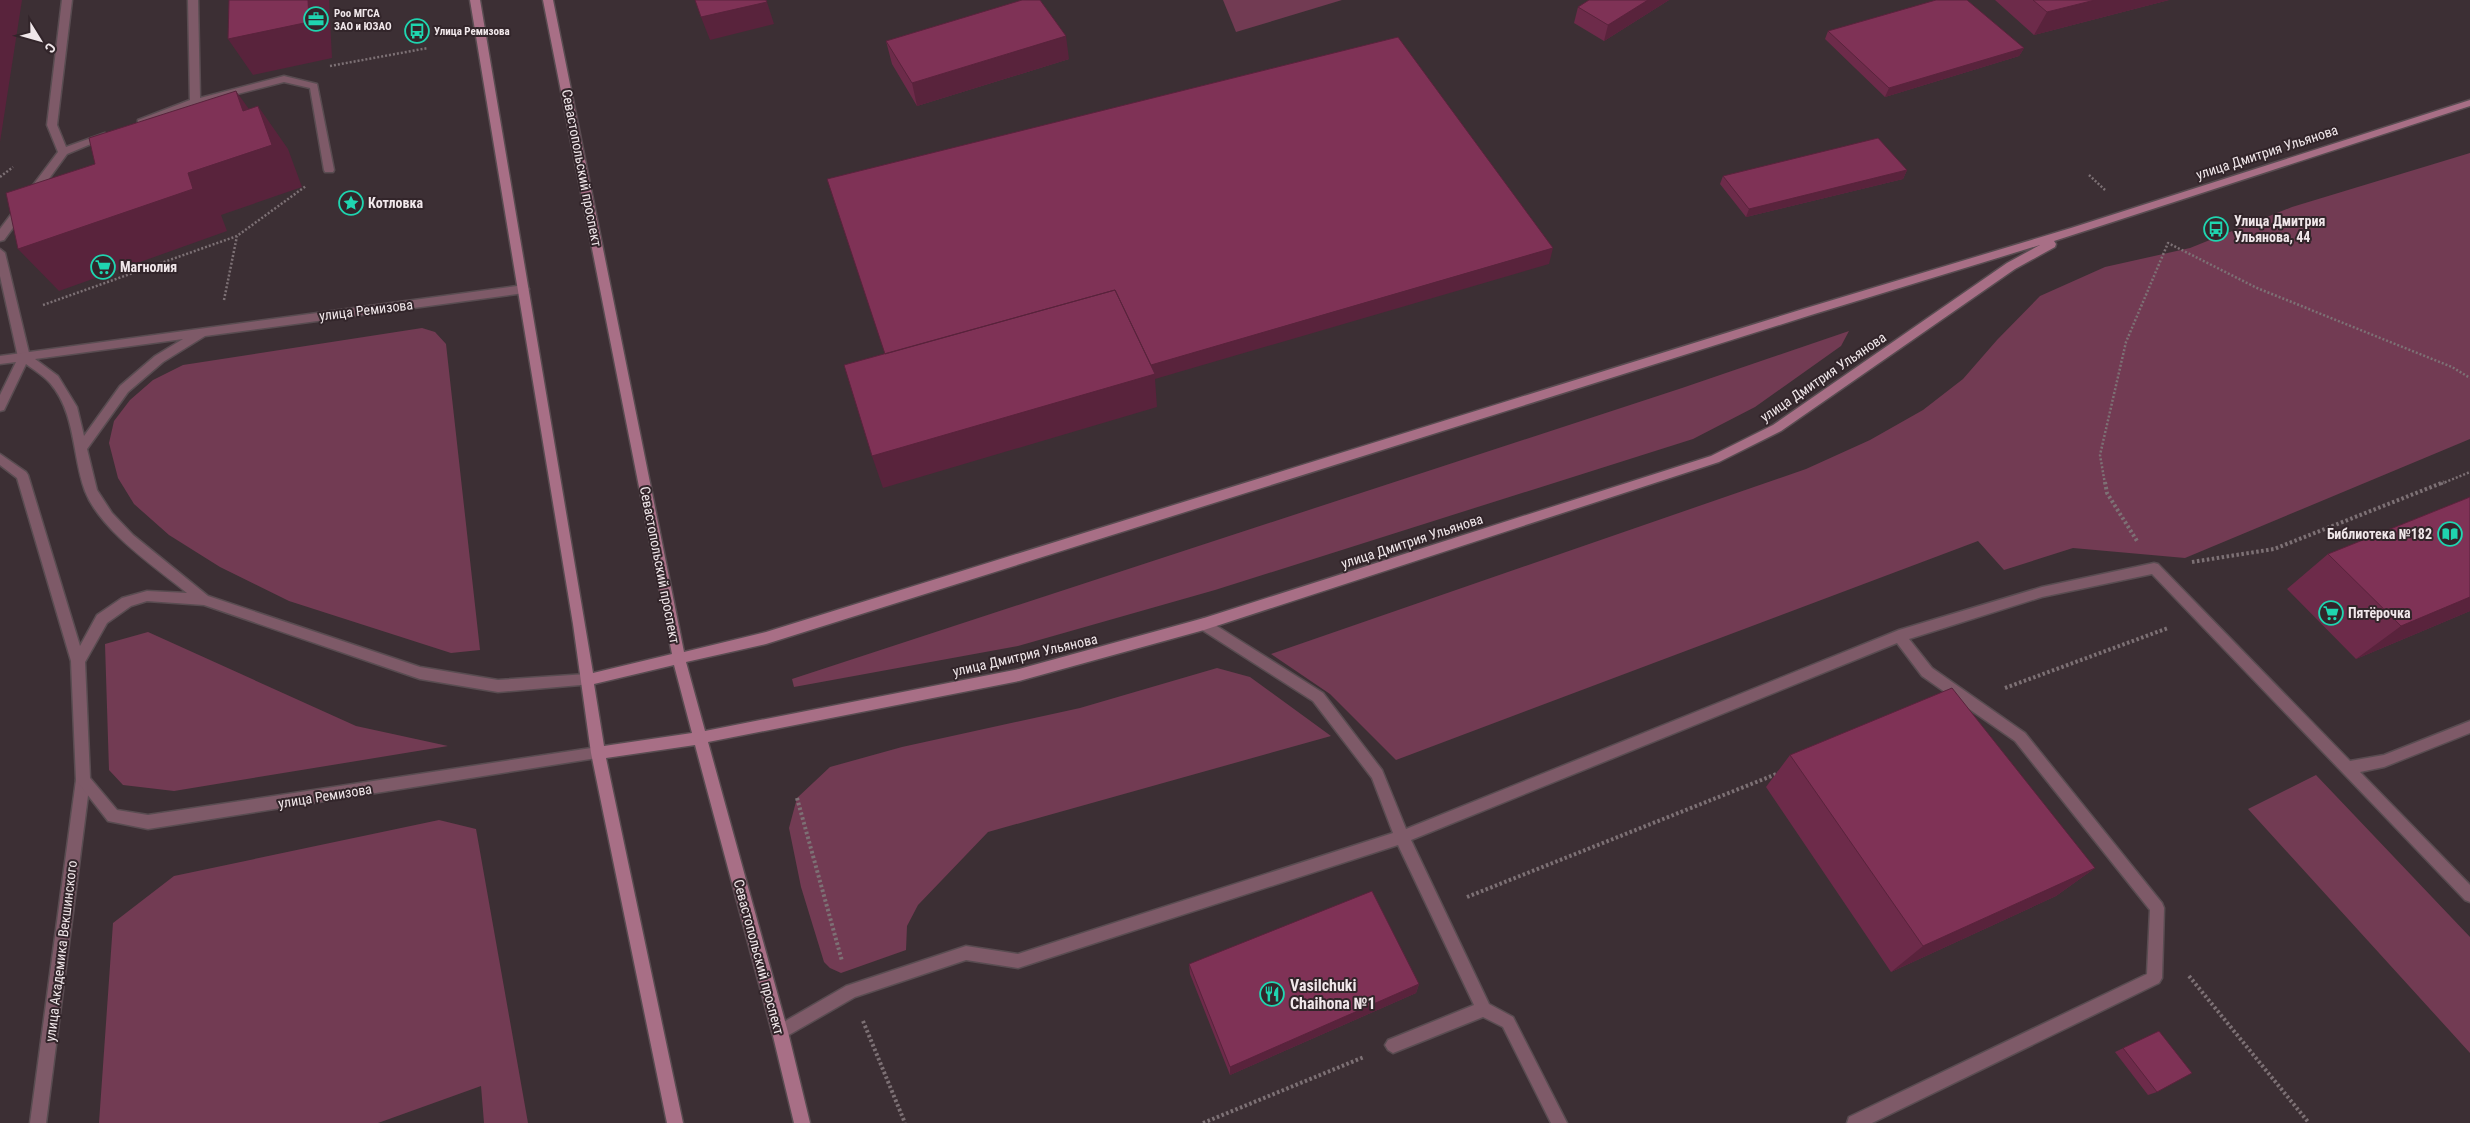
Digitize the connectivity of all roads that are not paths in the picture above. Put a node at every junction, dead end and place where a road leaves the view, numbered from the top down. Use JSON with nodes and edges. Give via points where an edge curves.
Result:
{"nodes":[{"id":1,"x":67,"y":0,"type":"edge"},
{"id":2,"x":193,"y":0,"type":"edge"},
{"id":3,"x":475,"y":0,"type":"edge"},
{"id":4,"x":548,"y":0,"type":"edge"},
{"id":5,"x":195,"y":102,"type":"junction"},
{"id":6,"x":2470,"y":103,"type":"edge"},
{"id":7,"x":134,"y":125,"type":"edge"},
{"id":8,"x":116,"y":132,"type":"edge"},
{"id":9,"x":63,"y":152,"type":"junction"},
{"id":10,"x":329,"y":170,"type":"road end"},
{"id":11,"x":2074,"y":231,"type":"junction"},
{"id":12,"x":0,"y":237,"type":"edge"},
{"id":13,"x":0,"y":253,"type":"edge"},
{"id":14,"x":524,"y":289,"type":"junction"},
{"id":15,"x":208,"y":330,"type":"junction"},
{"id":16,"x":24,"y":357,"type":"junction"},
{"id":17,"x":0,"y":360,"type":"edge"},
{"id":18,"x":0,"y":407,"type":"edge"},
{"id":19,"x":82,"y":447,"type":"junction"},
{"id":20,"x":0,"y":459,"type":"edge"},
{"id":21,"x":204,"y":600,"type":"junction"},
{"id":22,"x":1204,"y":624,"type":"junction"},
{"id":23,"x":1899,"y":636,"type":"junction"},
{"id":24,"x":679,"y":659,"type":"junction"},
{"id":25,"x":78,"y":661,"type":"junction"},
{"id":26,"x":588,"y":680,"type":"junction"},
{"id":27,"x":2470,"y":727,"type":"edge"},
{"id":28,"x":700,"y":738,"type":"junction"},
{"id":29,"x":598,"y":753,"type":"junction"},
{"id":30,"x":2347,"y":768,"type":"junction"},
{"id":31,"x":83,"y":780,"type":"junction"},
{"id":32,"x":1402,"y":837,"type":"junction"},
{"id":33,"x":2470,"y":895,"type":"edge"},
{"id":34,"x":1484,"y":1009,"type":"junction"},
{"id":35,"x":780,"y":1032,"type":"junction"},
{"id":36,"x":1393,"y":1045,"type":"road end"},
{"id":37,"x":38,"y":1123,"type":"edge"},
{"id":38,"x":675,"y":1123,"type":"edge"},
{"id":39,"x":802,"y":1123,"type":"edge"},
{"id":40,"x":1559,"y":1123,"type":"edge"},
{"id":41,"x":1855,"y":1123,"type":"edge"}],
"edges":[{"from":1,"to":9,"type":"street","via":[[52,126]]},
{"from":2,"to":5,"type":"street"},
{"from":3,"to":14,"type":"main road"},
{"from":4,"to":24,"type":"main road","name":"Севастопольский проспект"},
{"from":5,"to":7,"type":"street"},
{"from":5,"to":10,"type":"street","via":[[284,79],[314,86]]},
{"from":6,"to":11,"type":"main road","name":"улица Дмитрия Ульянова"},
{"from":8,"to":9,"type":"street"},
{"from":9,"to":12,"type":"street"},
{"from":11,"to":22,"type":"main road","name":"улица Дмитрия Ульянова","via":[[2011,266],[1777,428],[1714,460]]},
{"from":11,"to":24,"type":"main road","name":"улица Дмитрия Ульянова","via":[[776,635]]},
{"from":13,"to":16,"type":"street"},
{"from":14,"to":15,"type":"street","name":"улица Ремизова"},
{"from":14,"to":26,"type":"main road"},
{"from":15,"to":16,"type":"street","name":"улица Ремизова"},
{"from":15,"to":19,"type":"street","name":"улица Ремизова","via":[[159,359],[124,389]]},
{"from":16,"to":17,"type":"street","name":"улица Ремизова"},
{"from":16,"to":18,"type":"street"},
{"from":16,"to":19,"type":"street","via":[[54,379],[71,407]]},
{"from":19,"to":21,"type":"street","via":[[91,491],[108,517],[129,539]]},
{"from":20,"to":25,"type":"street","via":[[22,475]]},
{"from":21,"to":25,"type":"street","via":[[147,596],[127,602],[102,619]]},
{"from":21,"to":26,"type":"street","via":[[420,673],[498,686]]},
{"from":22,"to":28,"type":"main road","name":"улица Дмитрия Ульянова","via":[[1019,675]]},
{"from":22,"to":32,"type":"street","via":[[1318,697],[1377,774]]},
{"from":23,"to":30,"type":"street","via":[[2042,592],[2154,568]]},
{"from":23,"to":32,"type":"street"},
{"from":23,"to":41,"type":"street","via":[[1928,672],[2020,737],[2157,908],[2154,978]]},
{"from":24,"to":26,"type":"main road"},
{"from":24,"to":28,"type":"main road","name":"Севастопольский проспект"},
{"from":25,"to":31,"type":"street"},
{"from":26,"to":29,"type":"main road"},
{"from":27,"to":30,"type":"street","via":[[2384,761]]},
{"from":28,"to":29,"type":"main road","name":"улица Ремизова"},
{"from":28,"to":35,"type":"main road","name":"Севастопольский проспект"},
{"from":29,"to":31,"type":"street","name":"улица Ремизова","via":[[148,822],[113,816]]},
{"from":29,"to":38,"type":"main road"},
{"from":30,"to":33,"type":"street"},
{"from":31,"to":37,"type":"street","name":"улица Академика Векшинского"},
{"from":32,"to":34,"type":"street"},
{"from":32,"to":35,"type":"street","via":[[1018,961],[966,954],[851,991]]},
{"from":34,"to":36,"type":"street"},
{"from":34,"to":40,"type":"street","via":[[1508,1022]]},
{"from":35,"to":39,"type":"main road","name":"Севастопольский проспект"}]}
